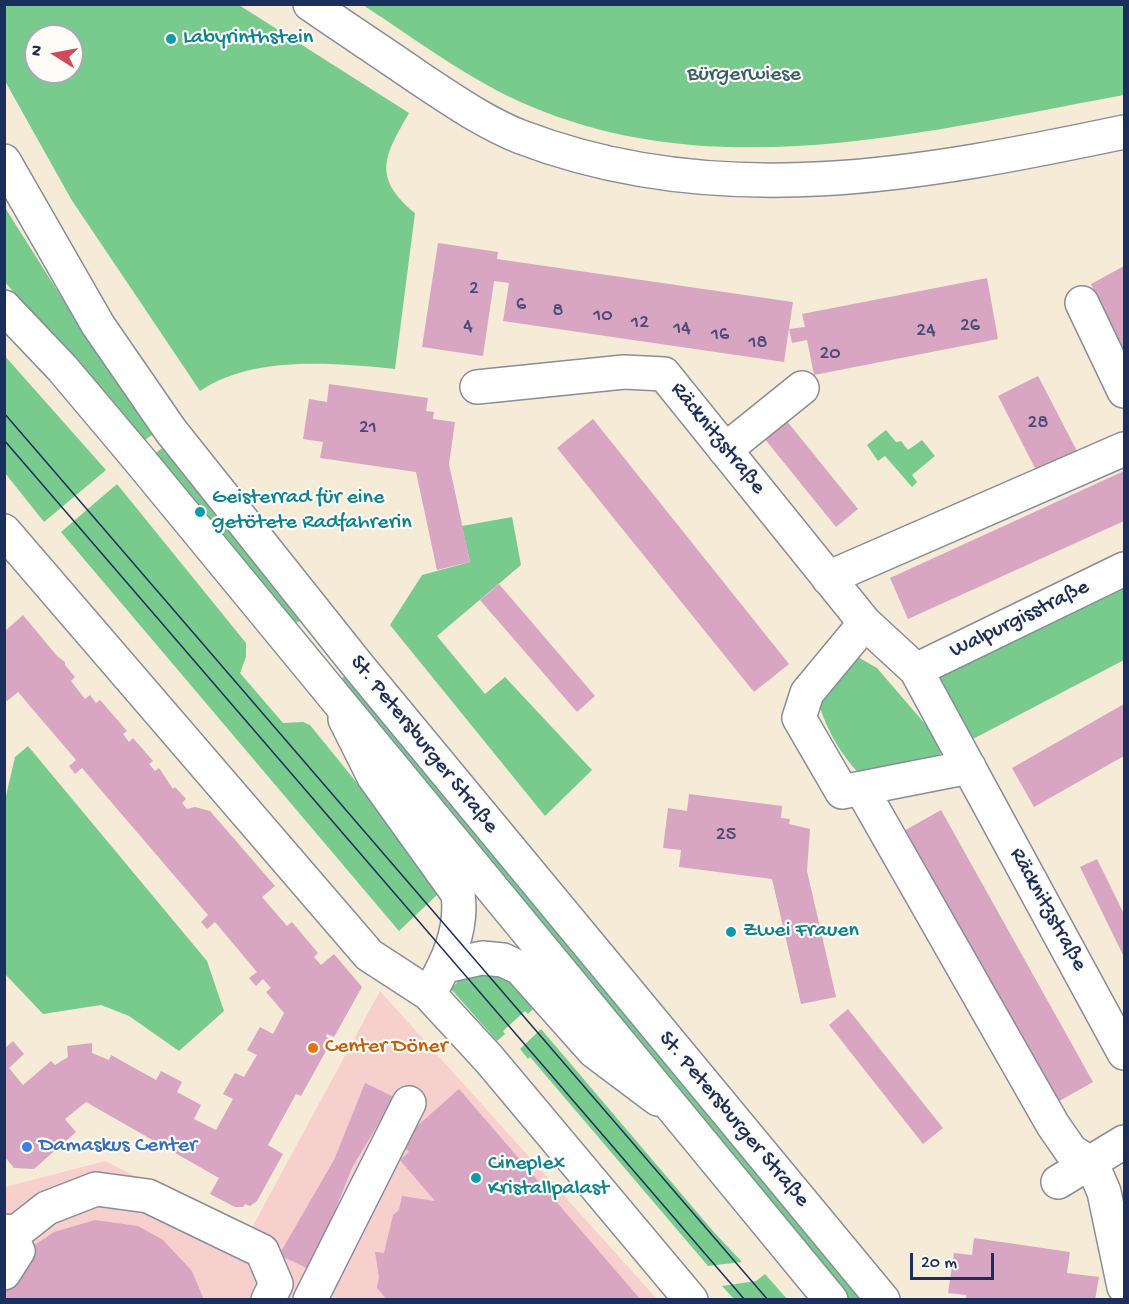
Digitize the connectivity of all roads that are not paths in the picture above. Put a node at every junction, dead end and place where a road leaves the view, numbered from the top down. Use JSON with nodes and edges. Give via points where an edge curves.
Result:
{"nodes":[{"id":1,"x":310,"y":4,"type":"edge"},
{"id":2,"x":1123,"y":138,"type":"edge"},
{"id":3,"x":4,"y":162,"type":"edge"},
{"id":4,"x":1082,"y":303,"type":"dead end"},
{"id":5,"x":4,"y":307,"type":"edge"},
{"id":6,"x":477,"y":387,"type":"dead end"},
{"id":7,"x":802,"y":388,"type":"dead end"},
{"id":8,"x":1125,"y":391,"type":"edge"},
{"id":9,"x":1125,"y":449,"type":"edge"},
{"id":10,"x":725,"y":450,"type":"junction"},
{"id":11,"x":10,"y":548,"type":"edge"},
{"id":12,"x":1125,"y":569,"type":"edge"},
{"id":13,"x":828,"y":578,"type":"junction"},
{"id":14,"x":865,"y":623,"type":"junction"},
{"id":15,"x":336,"y":639,"type":"junction"},
{"id":16,"x":308,"y":664,"type":"junction"},
{"id":17,"x":916,"y":670,"type":"junction"},
{"id":18,"x":334,"y":698,"type":"junction"},
{"id":19,"x":969,"y":766,"type":"junction"},
{"id":20,"x":861,"y":788,"type":"junction"},
{"id":21,"x":446,"y":966,"type":"junction"},
{"id":22,"x":429,"y":994,"type":"junction"},
{"id":23,"x":1125,"y":1053,"type":"edge"},
{"id":24,"x":409,"y":1103,"type":"dead end"},
{"id":25,"x":673,"y":1110,"type":"junction"},
{"id":26,"x":1125,"y":1142,"type":"edge"},
{"id":27,"x":1098,"y":1178,"type":"junction"},
{"id":28,"x":1058,"y":1182,"type":"dead end"},
{"id":29,"x":6,"y":1238,"type":"edge"},
{"id":30,"x":4,"y":1273,"type":"edge"},
{"id":31,"x":1125,"y":1287,"type":"edge"},
{"id":32,"x":272,"y":1292,"type":"edge"},
{"id":33,"x":309,"y":1299,"type":"edge"},
{"id":34,"x":691,"y":1299,"type":"edge"},
{"id":35,"x":831,"y":1299,"type":"edge"},
{"id":36,"x":883,"y":1299,"type":"edge"}],
"edges":[{"from":1,"to":2,"type":"main road","via":[[475,113],[519,136],[635,168],[711,180],[833,180]]},
{"from":3,"to":15,"type":"main road","name":"St. Petersburger Straße","via":[[98,325],[171,431]]},
{"from":4,"to":8,"type":"main road"},
{"from":5,"to":16,"type":"main road","name":"St. Petersburger Straße","via":[[69,376]]},
{"from":6,"to":10,"type":"main road","name":"Räcknitzstraße","via":[[624,372],[664,374]]},
{"from":7,"to":10,"type":"main road"},
{"from":9,"to":13,"type":"main road"},
{"from":10,"to":13,"type":"main road","name":"Räcknitzstraße"},
{"from":11,"to":22,"type":"main road","via":[[369,955]]},
{"from":12,"to":17,"type":"main road","name":"Walpurgisstraße"},
{"from":13,"to":14,"type":"main road","name":"Räcknitzstraße"},
{"from":14,"to":17,"type":"main road","name":"Räcknitzstraße"},
{"from":14,"to":20,"type":"main road","via":[[807,693],[799,718],[842,792]]},
{"from":15,"to":16,"type":"main road"},
{"from":15,"to":36,"type":"main road","name":"St. Petersburger Straße"},
{"from":16,"to":18,"type":"main road","name":"St. Petersburger Straße"},
{"from":17,"to":19,"type":"main road","name":"Räcknitzstraße"},
{"from":18,"to":21,"type":"main road","via":[[374,777],[458,894],[461,913]]},
{"from":18,"to":25,"type":"main road","name":"St. Petersburger Straße"},
{"from":19,"to":20,"type":"main road"},
{"from":19,"to":23,"type":"main road","name":"Räcknitzstraße"},
{"from":20,"to":27,"type":"main road","via":[[1053,1125],[1071,1151]]},
{"from":21,"to":22,"type":"main road"},
{"from":21,"to":25,"type":"main road","via":[[482,958],[503,960],[520,968],[594,1050]]},
{"from":22,"to":34,"type":"main road","via":[[489,1059]]},
{"from":24,"to":33,"type":"main road"},
{"from":25,"to":35,"type":"main road","name":"St. Petersburger Straße"},
{"from":26,"to":27,"type":"main road"},
{"from":27,"to":28,"type":"main road"},
{"from":27,"to":31,"type":"main road"},
{"from":29,"to":30,"type":"main road","via":[[18,1251]]},
{"from":29,"to":32,"type":"main road","via":[[47,1208],[96,1189],[147,1196],[262,1251]]},
{"from":32,"to":33,"type":"main road"}]}
